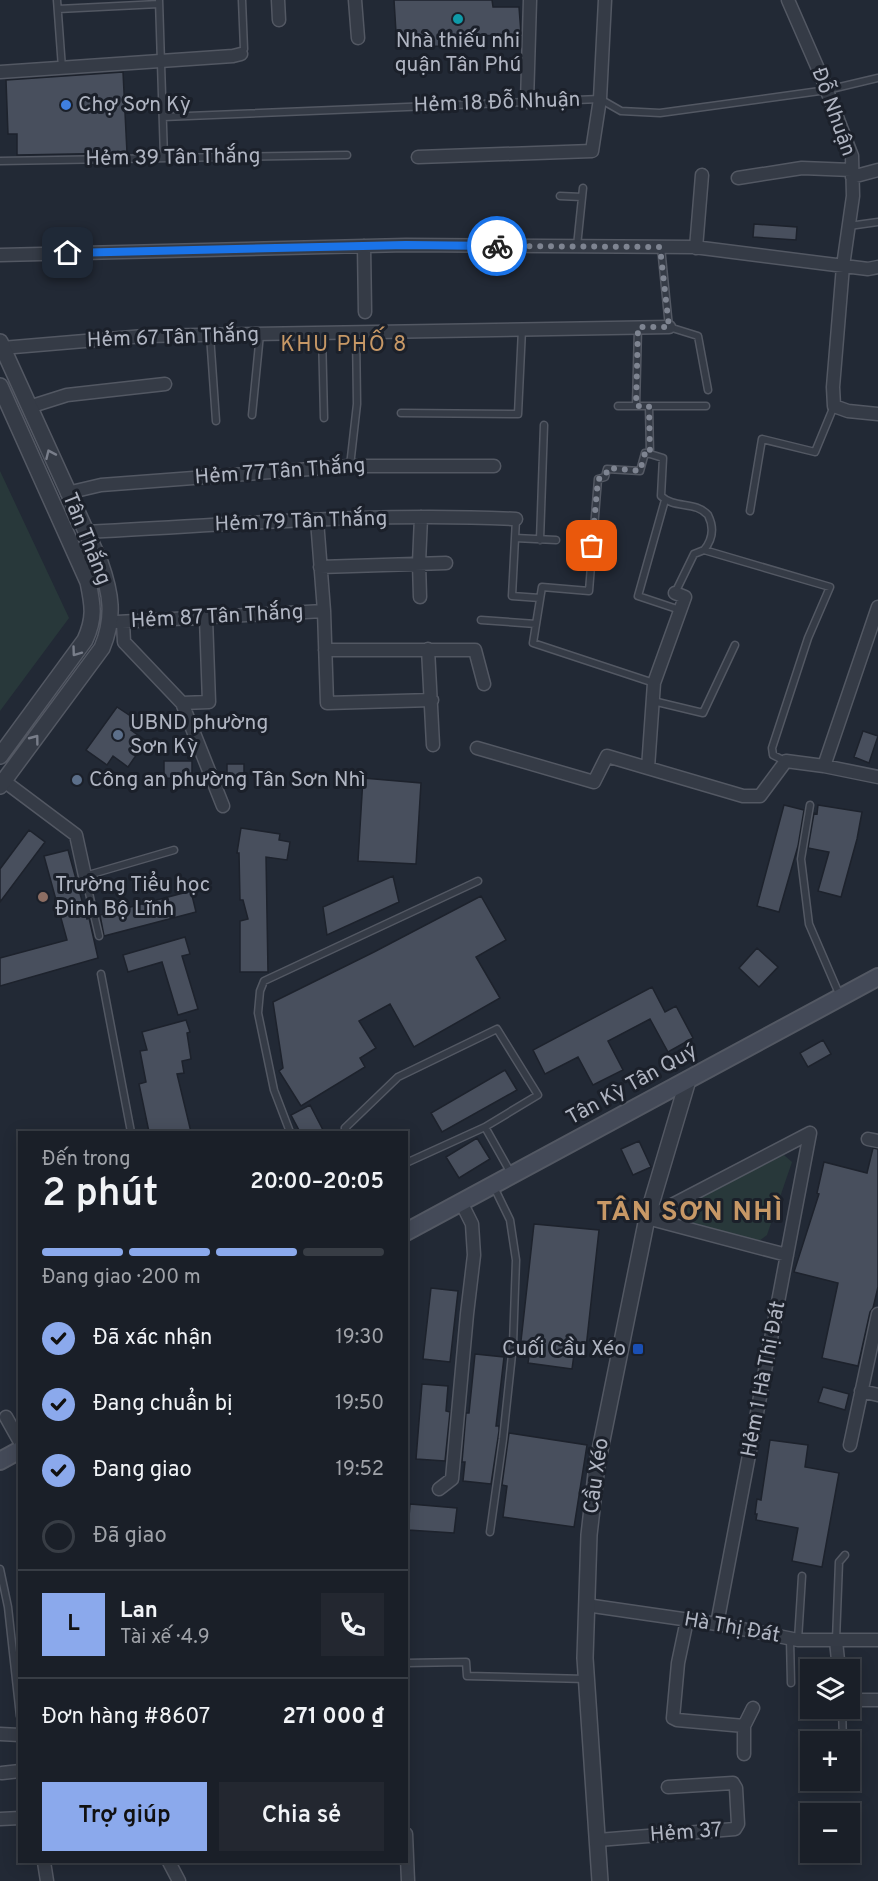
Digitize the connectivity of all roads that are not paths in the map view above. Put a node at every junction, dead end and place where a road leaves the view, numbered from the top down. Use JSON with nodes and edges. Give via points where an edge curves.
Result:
{"nodes":[{"id":1,"x":57,"y":0,"type":"edge"},
{"id":2,"x":242,"y":0,"type":"edge"},
{"id":3,"x":278,"y":0,"type":"edge"},
{"id":4,"x":355,"y":0,"type":"edge"},
{"id":5,"x":530,"y":0,"type":"edge"},
{"id":6,"x":605,"y":0,"type":"edge"},
{"id":7,"x":788,"y":0,"type":"edge"},
{"id":8,"x":159,"y":2,"type":"edge"},
{"id":9,"x":107,"y":3,"type":"edge"},
{"id":10,"x":57,"y":9,"type":"junction"},
{"id":11,"x":279,"y":20,"type":"dead end"},
{"id":12,"x":358,"y":38,"type":"dead end"},
{"id":13,"x":241,"y":54,"type":"joint"},
{"id":14,"x":161,"y":61,"type":"junction"},
{"id":15,"x":62,"y":68,"type":"junction"},
{"id":16,"x":0,"y":72,"type":"edge"},
{"id":17,"x":878,"y":78,"type":"edge"},
{"id":18,"x":827,"y":90,"type":"junction"},
{"id":19,"x":600,"y":99,"type":"junction"},
{"id":20,"x":527,"y":102,"type":"junction"},
{"id":21,"x":163,"y":117,"type":"junction"},
{"id":22,"x":346,"y":155,"type":"dead end"},
{"id":23,"x":418,"y":157,"type":"dead end"},
{"id":24,"x":164,"y":158,"type":"junction"},
{"id":25,"x":0,"y":161,"type":"edge"},
{"id":26,"x":878,"y":170,"type":"edge"},
{"id":27,"x":852,"y":173,"type":"junction"},
{"id":28,"x":702,"y":175,"type":"dead end"},
{"id":29,"x":738,"y":178,"type":"dead end"},
{"id":30,"x":583,"y":188,"type":"dead end"},
{"id":31,"x":560,"y":196,"type":"dead end"},
{"id":32,"x":582,"y":197,"type":"junction"},
{"id":33,"x":878,"y":222,"type":"edge"},
{"id":34,"x":848,"y":226,"type":"junction"},
{"id":35,"x":364,"y":246,"type":"junction"},
{"id":36,"x":577,"y":246,"type":"junction"},
{"id":37,"x":660,"y":247,"type":"junction"},
{"id":38,"x":696,"y":248,"type":"junction"},
{"id":39,"x":0,"y":255,"type":"edge"},
{"id":40,"x":843,"y":266,"type":"junction"},
{"id":41,"x":878,"y":267,"type":"edge"},
{"id":42,"x":366,"y":312,"type":"dead end"},
{"id":43,"x":638,"y":327,"type":"junction"},
{"id":44,"x":669,"y":327,"type":"junction"},
{"id":45,"x":522,"y":329,"type":"junction"},
{"id":46,"x":356,"y":332,"type":"junction"},
{"id":47,"x":322,"y":333,"type":"junction"},
{"id":48,"x":260,"y":334,"type":"junction"},
{"id":49,"x":210,"y":335,"type":"junction"},
{"id":50,"x":1,"y":347,"type":"edge"},
{"id":51,"x":165,"y":384,"type":"dead end"},
{"id":52,"x":0,"y":386,"type":"edge"},
{"id":53,"x":708,"y":390,"type":"dead end"},
{"id":54,"x":618,"y":406,"type":"dead end"},
{"id":55,"x":636,"y":406,"type":"junction"},
{"id":56,"x":649,"y":406,"type":"junction"},
{"id":57,"x":706,"y":406,"type":"dead end"},
{"id":58,"x":834,"y":406,"type":"junction"},
{"id":59,"x":29,"y":407,"type":"junction"},
{"id":60,"x":400,"y":413,"type":"dead end"},
{"id":61,"x":878,"y":414,"type":"edge"},
{"id":62,"x":252,"y":415,"type":"dead end"},
{"id":63,"x":324,"y":418,"type":"dead end"},
{"id":64,"x":216,"y":421,"type":"dead end"},
{"id":65,"x":544,"y":425,"type":"dead end"},
{"id":66,"x":650,"y":454,"type":"junction"},
{"id":67,"x":350,"y":466,"type":"junction"},
{"id":68,"x":494,"y":466,"type":"dead end"},
{"id":69,"x":68,"y":493,"type":"junction"},
{"id":70,"x":665,"y":500,"type":"junction"},
{"id":71,"x":750,"y":511,"type":"dead end"},
{"id":72,"x":421,"y":517,"type":"junction"},
{"id":73,"x":516,"y":519,"type":"joint"},
{"id":74,"x":317,"y":520,"type":"junction"},
{"id":75,"x":86,"y":532,"type":"junction"},
{"id":76,"x":515,"y":538,"type":"junction"},
{"id":77,"x":69,"y":540,"type":"junction"},
{"id":78,"x":540,"y":540,"type":"junction"},
{"id":79,"x":556,"y":540,"type":"dead end"},
{"id":80,"x":704,"y":550,"type":"junction"},
{"id":81,"x":419,"y":563,"type":"junction"},
{"id":82,"x":446,"y":563,"type":"dead end"},
{"id":83,"x":320,"y":567,"type":"junction"},
{"id":84,"x":675,"y":593,"type":"joint"},
{"id":85,"x":420,"y":597,"type":"dead end"},
{"id":86,"x":540,"y":598,"type":"junction"},
{"id":87,"x":878,"y":607,"type":"edge"},
{"id":88,"x":681,"y":610,"type":"junction"},
{"id":89,"x":324,"y":611,"type":"junction"},
{"id":90,"x":206,"y":618,"type":"junction"},
{"id":91,"x":481,"y":620,"type":"dead end"},
{"id":92,"x":117,"y":622,"type":"junction"},
{"id":93,"x":92,"y":624,"type":"junction"},
{"id":94,"x":536,"y":624,"type":"junction"},
{"id":95,"x":735,"y":645,"type":"dead end"},
{"id":96,"x":428,"y":649,"type":"junction"},
{"id":97,"x":325,"y":650,"type":"junction"},
{"id":98,"x":654,"y":683,"type":"junction"},
{"id":99,"x":484,"y":684,"type":"dead end"},
{"id":100,"x":432,"y":700,"type":"junction"},
{"id":101,"x":654,"y":700,"type":"junction"},
{"id":102,"x":182,"y":703,"type":"junction"},
{"id":103,"x":433,"y":745,"type":"dead end"},
{"id":104,"x":477,"y":748,"type":"dead end"},
{"id":105,"x":0,"y":756,"type":"edge"},
{"id":106,"x":786,"y":761,"type":"junction"},
{"id":107,"x":824,"y":766,"type":"junction"},
{"id":108,"x":648,"y":768,"type":"junction"},
{"id":109,"x":878,"y":777,"type":"edge"},
{"id":110,"x":2,"y":783,"type":"edge"},
{"id":111,"x":810,"y":805,"type":"dead end"},
{"id":112,"x":223,"y":806,"type":"dead end"},
{"id":113,"x":174,"y":850,"type":"dead end"},
{"id":114,"x":85,"y":876,"type":"junction"},
{"id":115,"x":478,"y":881,"type":"dead end"},
{"id":116,"x":99,"y":936,"type":"dead end"},
{"id":117,"x":101,"y":974,"type":"dead end"},
{"id":118,"x":878,"y":977,"type":"edge"},
{"id":119,"x":840,"y":996,"type":"junction"},
{"id":120,"x":688,"y":1080,"type":"junction"},
{"id":121,"x":485,"y":1127,"type":"junction"},
{"id":122,"x":131,"y":1131,"type":"edge"},
{"id":123,"x":290,"y":1131,"type":"edge"},
{"id":124,"x":347,"y":1131,"type":"edge"},
{"id":125,"x":408,"y":1162,"type":"edge"},
{"id":126,"x":512,"y":1175,"type":"junction"},
{"id":127,"x":493,"y":1185,"type":"junction"},
{"id":128,"x":461,"y":1202,"type":"junction"},
{"id":129,"x":646,"y":1218,"type":"junction"},
{"id":130,"x":408,"y":1231,"type":"edge"},
{"id":131,"x":787,"y":1256,"type":"junction"},
{"id":132,"x":878,"y":1314,"type":"edge"},
{"id":133,"x":861,"y":1391,"type":"junction"},
{"id":134,"x":878,"y":1395,"type":"edge"},
{"id":135,"x":6,"y":1417,"type":"dead end"},
{"id":136,"x":18,"y":1438,"type":"edge"},
{"id":137,"x":850,"y":1445,"type":"dead end"},
{"id":138,"x":18,"y":1451,"type":"edge"},
{"id":139,"x":0,"y":1461,"type":"edge"},
{"id":140,"x":440,"y":1489,"type":"dead end"},
{"id":141,"x":490,"y":1532,"type":"dead end"},
{"id":142,"x":845,"y":1555,"type":"dead end"},
{"id":143,"x":0,"y":1569,"type":"edge"},
{"id":144,"x":802,"y":1576,"type":"dead end"},
{"id":145,"x":586,"y":1605,"type":"junction"},
{"id":146,"x":687,"y":1620,"type":"junction"},
{"id":147,"x":717,"y":1624,"type":"junction"},
{"id":148,"x":794,"y":1639,"type":"junction"},
{"id":149,"x":878,"y":1640,"type":"edge"},
{"id":150,"x":836,"y":1641,"type":"junction"},
{"id":151,"x":838,"y":1659,"type":"edge"},
{"id":152,"x":408,"y":1663,"type":"edge"},
{"id":153,"x":586,"y":1679,"type":"junction"},
{"id":154,"x":791,"y":1683,"type":"dead end"},
{"id":155,"x":18,"y":1698,"type":"edge"},
{"id":156,"x":860,"y":1700,"type":"edge"},
{"id":157,"x":878,"y":1700,"type":"edge"},
{"id":158,"x":753,"y":1708,"type":"dead end"},
{"id":159,"x":744,"y":1726,"type":"junction"},
{"id":160,"x":0,"y":1734,"type":"edge"},
{"id":161,"x":18,"y":1735,"type":"edge"},
{"id":162,"x":744,"y":1754,"type":"dead end"},
{"id":163,"x":18,"y":1771,"type":"edge"},
{"id":164,"x":2,"y":1773,"type":"dead end"},
{"id":165,"x":668,"y":1787,"type":"dead end"},
{"id":166,"x":18,"y":1818,"type":"edge"},
{"id":167,"x":0,"y":1819,"type":"edge"},
{"id":168,"x":598,"y":1840,"type":"junction"},
{"id":169,"x":44,"y":1863,"type":"edge"},
{"id":170,"x":170,"y":1863,"type":"edge"},
{"id":171,"x":408,"y":1863,"type":"edge"},
{"id":172,"x":46,"y":1881,"type":"edge"},
{"id":173,"x":179,"y":1881,"type":"edge"},
{"id":174,"x":408,"y":1881,"type":"edge"},
{"id":175,"x":600,"y":1881,"type":"edge"}],
"edges":[{"from":1,"to":10,"type":"lane"},
{"from":2,"to":13,"type":"lane"},
{"from":3,"to":11,"type":"street"},
{"from":4,"to":12,"type":"street"},
{"from":5,"to":20,"type":"street"},
{"from":6,"to":19,"type":"street"},
{"from":7,"to":18,"type":"street","name":"Đỗ Nhuận"},
{"from":8,"to":9,"type":"lane"},
{"from":8,"to":14,"type":"lane"},
{"from":9,"to":10,"type":"lane"},
{"from":10,"to":15,"type":"lane"},
{"from":13,"to":14,"type":"street"},
{"from":14,"to":15,"type":"street"},
{"from":14,"to":21,"type":"lane"},
{"from":15,"to":16,"type":"street"},
{"from":17,"to":18,"type":"lane","name":"Hẻm 18 Đỗ Nhuận"},
{"from":18,"to":19,"type":"lane","name":"Hẻm 18 Đỗ Nhuận","via":[[660,113],[621,111]]},
{"from":18,"to":27,"type":"street","name":"Đỗ Nhuận","via":[[852,156]]},
{"from":19,"to":20,"type":"lane","name":"Hẻm 18 Đỗ Nhuận"},
{"from":19,"to":23,"type":"street","via":[[592,151]]},
{"from":20,"to":21,"type":"lane","name":"Hẻm 18 Đỗ Nhuận"},
{"from":21,"to":24,"type":"lane"},
{"from":22,"to":24,"type":"lane","name":"Hẻm 39 Tân Thắng"},
{"from":24,"to":25,"type":"lane","name":"Hẻm 39 Tân Thắng"},
{"from":26,"to":27,"type":"street"},
{"from":27,"to":29,"type":"street","via":[[802,168]]},
{"from":27,"to":34,"type":"street","name":"Đỗ Nhuận"},
{"from":28,"to":38,"type":"street"},
{"from":30,"to":32,"type":"lane"},
{"from":31,"to":32,"type":"lane"},
{"from":32,"to":36,"type":"lane"},
{"from":33,"to":34,"type":"lane"},
{"from":34,"to":40,"type":"street","name":"Đỗ Nhuận"},
{"from":35,"to":36,"type":"street"},
{"from":35,"to":39,"type":"street"},
{"from":35,"to":42,"type":"street"},
{"from":36,"to":37,"type":"street"},
{"from":37,"to":38,"type":"street"},
{"from":37,"to":44,"type":"lane"},
{"from":38,"to":40,"type":"street"},
{"from":40,"to":41,"type":"street"},
{"from":40,"to":58,"type":"street","name":"Đỗ Nhuận","via":[[832,387]]},
{"from":43,"to":44,"type":"street","name":"Hẻm 67 Tân Thắng"},
{"from":43,"to":45,"type":"street","name":"Hẻm 67 Tân Thắng"},
{"from":43,"to":55,"type":"lane"},
{"from":44,"to":53,"type":"lane","via":[[698,336]]},
{"from":45,"to":46,"type":"street","name":"Hẻm 67 Tân Thắng"},
{"from":45,"to":60,"type":"lane","via":[[518,414]]},
{"from":46,"to":47,"type":"street","name":"Hẻm 67 Tân Thắng"},
{"from":46,"to":67,"type":"lane","via":[[357,404]]},
{"from":47,"to":48,"type":"street","name":"Hẻm 67 Tân Thắng"},
{"from":47,"to":63,"type":"lane"},
{"from":48,"to":49,"type":"street","name":"Hẻm 67 Tân Thắng"},
{"from":48,"to":62,"type":"lane"},
{"from":49,"to":50,"type":"street","name":"Hẻm 67 Tân Thắng"},
{"from":49,"to":64,"type":"lane"},
{"from":50,"to":59,"type":"street","name":"Tân Thắng"},
{"from":51,"to":59,"type":"street","via":[[67,395]]},
{"from":52,"to":77,"type":"street","name":"Tân Thắng"},
{"from":54,"to":55,"type":"lane"},
{"from":55,"to":56,"type":"lane"},
{"from":56,"to":57,"type":"lane"},
{"from":56,"to":66,"type":"lane"},
{"from":58,"to":61,"type":"street"},
{"from":58,"to":71,"type":"lane","via":[[815,452],[762,439]]},
{"from":69,"to":59,"type":"street","name":"Tân Thắng","one_way":true},
{"from":65,"to":78,"type":"lane"},
{"from":66,"to":70,"type":"lane","via":[[663,458],[660,489]]},
{"from":66,"to":86,"type":"lane","via":[[645,453],[640,471],[608,468],[605,477],[598,479],[588,591],[542,587]]},
{"from":67,"to":68,"type":"street","name":"Hẻm 77 Tân Thắng"},
{"from":67,"to":69,"type":"street","name":"Hẻm 77 Tân Thắng","via":[[101,485]]},
{"from":69,"to":75,"type":"street","name":"Tân Thắng"},
{"from":70,"to":80,"type":"lane","via":[[706,512],[712,533]]},
{"from":70,"to":88,"type":"lane","via":[[638,596]]},
{"from":72,"to":73,"type":"street","name":"Hẻm 79 Tân Thắng"},
{"from":72,"to":74,"type":"street","name":"Hẻm 79 Tân Thắng"},
{"from":72,"to":81,"type":"street"},
{"from":73,"to":76,"type":"lane"},
{"from":74,"to":75,"type":"street","name":"Hẻm 79 Tân Thắng"},
{"from":74,"to":83,"type":"street"},
{"from":75,"to":77,"type":"street"},
{"from":75,"to":92,"type":"street","name":"Tân Thắng","via":[[105,578],[111,615]]},
{"from":76,"to":78,"type":"lane"},
{"from":76,"to":86,"type":"lane","via":[[512,596]]},
{"from":77,"to":93,"type":"street","name":"Tân Thắng","via":[[88,582]]},
{"from":78,"to":79,"type":"lane"},
{"from":80,"to":84,"type":"lane","via":[[694,554]]},
{"from":80,"to":106,"type":"lane","via":[[830,587],[808,638],[772,748],[773,755]]},
{"from":81,"to":82,"type":"street"},
{"from":81,"to":83,"type":"street"},
{"from":81,"to":85,"type":"street"},
{"from":83,"to":89,"type":"street"},
{"from":84,"to":88,"type":"street","via":[[685,597]]},
{"from":86,"to":94,"type":"lane"},
{"from":87,"to":107,"type":"street"},
{"from":88,"to":98,"type":"street"},
{"from":89,"to":90,"type":"street","name":"Hẻm 87 Tân Thắng"},
{"from":89,"to":97,"type":"street"},
{"from":90,"to":92,"type":"street","name":"Hẻm 87 Tân Thắng"},
{"from":90,"to":102,"type":"street","via":[[210,702]]},
{"from":91,"to":94,"type":"lane"},
{"from":92,"to":93,"type":"street"},
{"from":92,"to":102,"type":"street","via":[[124,642]]},
{"from":110,"to":92,"type":"street","name":"Tân Thắng","one_way":true},
{"from":93,"to":105,"type":"street","one_way":true,"via":[[85,640]]},
{"from":94,"to":98,"type":"lane","via":[[533,643]]},
{"from":95,"to":101,"type":"lane","via":[[703,713]]},
{"from":96,"to":97,"type":"street"},
{"from":96,"to":99,"type":"street","via":[[475,650]]},
{"from":96,"to":100,"type":"street"},
{"from":97,"to":100,"type":"street","via":[[327,703]]},
{"from":98,"to":101,"type":"street"},
{"from":100,"to":103,"type":"street"},
{"from":101,"to":108,"type":"street"},
{"from":102,"to":112,"type":"street"},
{"from":104,"to":108,"type":"street","via":[[594,782],[607,756]]},
{"from":106,"to":107,"type":"street"},
{"from":106,"to":108,"type":"street","via":[[760,796],[743,796]]},
{"from":107,"to":109,"type":"street"},
{"from":110,"to":114,"type":"street","via":[[76,835]]},
{"from":111,"to":119,"type":"lane","via":[[801,859],[809,924]]},
{"from":113,"to":114,"type":"lane"},
{"from":114,"to":116,"type":"lane"},
{"from":115,"to":123,"type":"lane","via":[[264,981],[258,1013],[274,1090]]},
{"from":117,"to":122,"type":"lane"},
{"from":118,"to":119,"type":"main road","name":"Tân Kỳ Tân Quý"},
{"from":119,"to":120,"type":"main road","name":"Tân Kỳ Tân Quý"},
{"from":120,"to":126,"type":"main road","name":"Tân Kỳ Tân Quý"},
{"from":120,"to":129,"type":"street","name":"Cầu Xéo"},
{"from":121,"to":124,"type":"lane","via":[[538,1095],[496,1029],[398,1077],[345,1128]]},
{"from":121,"to":125,"type":"lane"},
{"from":121,"to":126,"type":"lane"},
{"from":126,"to":127,"type":"main road","name":"Tân Kỳ Tân Quý"},
{"from":127,"to":128,"type":"main road","name":"Tân Kỳ Tân Quý"},
{"from":127,"to":141,"type":"lane","via":[[510,1220],[516,1260],[513,1345]]},
{"from":128,"to":130,"type":"main road","name":"Tân Kỳ Tân Quý"},
{"from":128,"to":140,"type":"street","via":[[472,1224],[474,1255],[452,1479]]},
{"from":129,"to":131,"type":"street"},
{"from":129,"to":131,"type":"street","name":"Hẻm 1 Hà Thị Đát","via":[[810,1133]]},
{"from":129,"to":145,"type":"street","name":"Cầu Xéo","via":[[597,1465]]},
{"from":131,"to":147,"type":"street","name":"Hẻm 1 Hà Thị Đát"},
{"from":132,"to":133,"type":"street"},
{"from":133,"to":134,"type":"street"},
{"from":133,"to":137,"type":"street"},
{"from":135,"to":136,"type":"street"},
{"from":138,"to":139,"type":"main road"},
{"from":142,"to":150,"type":"lane","via":[[839,1562]]},
{"from":143,"to":155,"type":"lane"},
{"from":144,"to":148,"type":"lane"},
{"from":145,"to":146,"type":"street","name":"Hà Thị Đát"},
{"from":145,"to":153,"type":"street","name":"Cầu Xéo"},
{"from":146,"to":147,"type":"street","name":"Hà Thị Đát"},
{"from":146,"to":159,"type":"street","via":[[673,1718]]},
{"from":147,"to":148,"type":"street","name":"Hà Thị Đát"},
{"from":148,"to":150,"type":"street","name":"Hà Thị Đát"},
{"from":148,"to":154,"type":"lane"},
{"from":149,"to":150,"type":"street","name":"Hà Thị Đát"},
{"from":150,"to":151,"type":"street"},
{"from":152,"to":153,"type":"lane","via":[[466,1662],[467,1676]]},
{"from":153,"to":168,"type":"street","name":"Cầu Xéo"},
{"from":156,"to":157,"type":"street"},
{"from":158,"to":159,"type":"street"},
{"from":159,"to":162,"type":"street"},
{"from":160,"to":161,"type":"street"},
{"from":163,"to":164,"type":"street"},
{"from":165,"to":168,"type":"street","name":"Hẻm 37","via":[[733,1783],[738,1824],[735,1829]]},
{"from":166,"to":167,"type":"street"},
{"from":168,"to":175,"type":"street","name":"Cầu Xéo"},
{"from":169,"to":172,"type":"street"},
{"from":170,"to":173,"type":"street"},
{"from":171,"to":174,"type":"street"}]}
